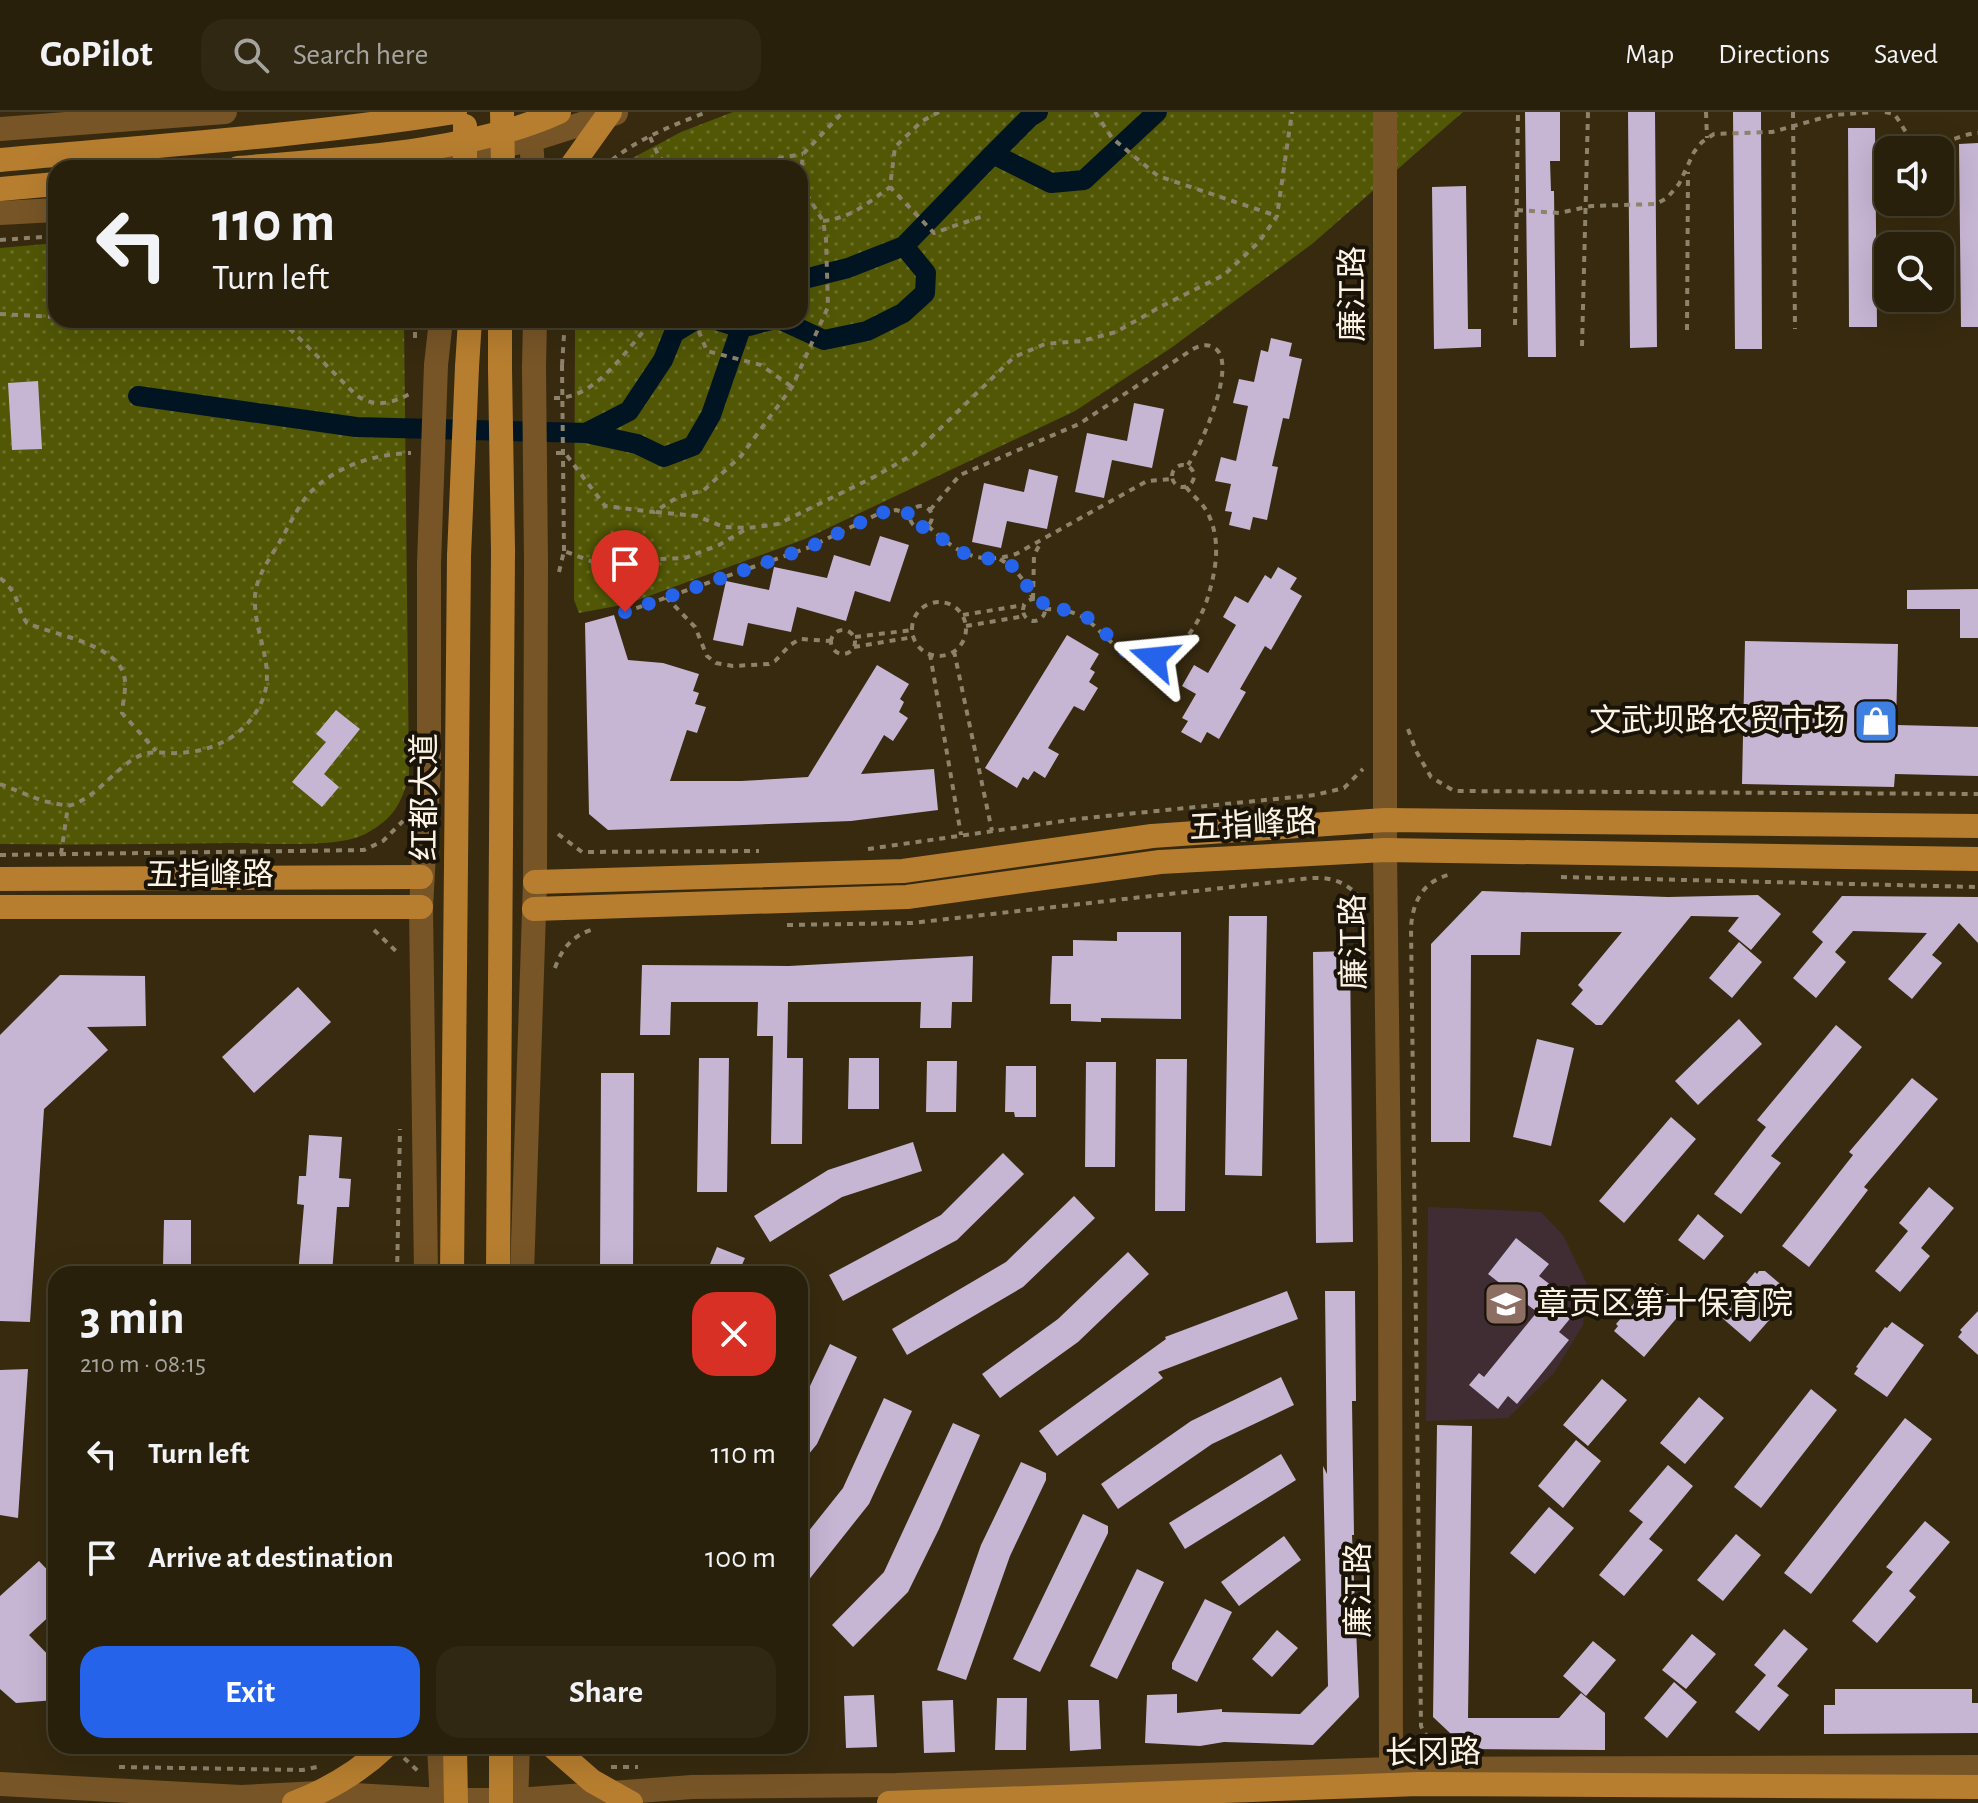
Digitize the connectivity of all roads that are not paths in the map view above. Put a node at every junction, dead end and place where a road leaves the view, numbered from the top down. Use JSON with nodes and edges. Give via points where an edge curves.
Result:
{"nodes":[{"id":1,"x":225,"y":112,"type":"edge"},
{"id":2,"x":329,"y":112,"type":"edge"},
{"id":3,"x":451,"y":112,"type":"edge"},
{"id":4,"x":464,"y":112,"type":"edge"},
{"id":5,"x":559,"y":112,"type":"edge"},
{"id":6,"x":611,"y":114,"type":"edge"},
{"id":7,"x":1385,"y":115,"type":"dead end"},
{"id":8,"x":530,"y":125,"type":"edge"},
{"id":9,"x":0,"y":129,"type":"edge"},
{"id":10,"x":284,"y":134,"type":"junction"},
{"id":11,"x":503,"y":140,"type":"edge"},
{"id":12,"x":458,"y":154,"type":"edge"},
{"id":13,"x":0,"y":160,"type":"edge"},
{"id":14,"x":326,"y":160,"type":"edge"},
{"id":15,"x":532,"y":160,"type":"edge"},
{"id":16,"x":576,"y":160,"type":"edge"},
{"id":17,"x":48,"y":185,"type":"edge"},
{"id":18,"x":0,"y":189,"type":"edge"},
{"id":19,"x":48,"y":210,"type":"edge"},
{"id":20,"x":0,"y":213,"type":"edge"},
{"id":21,"x":440,"y":328,"type":"edge"},
{"id":22,"x":469,"y":328,"type":"edge"},
{"id":23,"x":500,"y":328,"type":"edge"},
{"id":24,"x":535,"y":328,"type":"edge"},
{"id":25,"x":1385,"y":820,"type":"junction"},
{"id":26,"x":1978,"y":826,"type":"edge"},
{"id":27,"x":1385,"y":850,"type":"junction"},
{"id":28,"x":1978,"y":859,"type":"edge"},
{"id":29,"x":421,"y":877,"type":"junction"},
{"id":30,"x":0,"y":879,"type":"edge"},
{"id":31,"x":535,"y":882,"type":"junction"},
{"id":32,"x":0,"y":907,"type":"edge"},
{"id":33,"x":421,"y":907,"type":"junction"},
{"id":34,"x":534,"y":909,"type":"junction"},
{"id":35,"x":426,"y":1266,"type":"edge"},
{"id":36,"x":452,"y":1266,"type":"edge"},
{"id":37,"x":498,"y":1266,"type":"edge"},
{"id":38,"x":522,"y":1266,"type":"edge"},
{"id":39,"x":388,"y":1754,"type":"edge"},
{"id":40,"x":440,"y":1754,"type":"edge"},
{"id":41,"x":454,"y":1754,"type":"edge"},
{"id":42,"x":502,"y":1754,"type":"edge"},
{"id":43,"x":517,"y":1754,"type":"edge"},
{"id":44,"x":560,"y":1754,"type":"edge"},
{"id":45,"x":1978,"y":1767,"type":"edge"},
{"id":46,"x":1391,"y":1769,"type":"junction"},
{"id":47,"x":1288,"y":1773,"type":"junction"},
{"id":48,"x":0,"y":1784,"type":"edge"},
{"id":49,"x":1978,"y":1787,"type":"edge"},
{"id":50,"x":1213,"y":1792,"type":"junction"},
{"id":51,"x":319,"y":1793,"type":"junction"},
{"id":52,"x":621,"y":1798,"type":"edge"},
{"id":53,"x":449,"y":1802,"type":"edge"},
{"id":54,"x":509,"y":1802,"type":"edge"},
{"id":55,"x":294,"y":1803,"type":"edge"},
{"id":56,"x":889,"y":1803,"type":"edge"}],
"edges":[{"from":1,"to":9,"type":"street"},
{"from":2,"to":10,"type":"main road"},
{"from":3,"to":10,"type":"main road"},
{"from":3,"to":12,"type":"street"},
{"from":4,"to":12,"type":"main road"},
{"from":5,"to":8,"type":"main road"},
{"from":6,"to":8,"type":"street"},
{"from":6,"to":16,"type":"main road"},
{"from":7,"to":25,"type":"street","name":"廉江路"},
{"from":8,"to":11,"type":"main road"},
{"from":8,"to":15,"type":"street"},
{"from":10,"to":13,"type":"main road"},
{"from":11,"to":12,"type":"main road"},
{"from":12,"to":14,"type":"main road","via":[[409,151]]},
{"from":17,"to":18,"type":"main road"},
{"from":19,"to":20,"type":"street"},
{"from":21,"to":29,"type":"street","bridge":true,"via":[[429,564],[429,766]]},
{"from":22,"to":36,"type":"main road","name":"红都大道","bridge":true,"via":[[459,556]]},
{"from":23,"to":37,"type":"main road","bridge":true},
{"from":24,"to":31,"type":"street","bridge":true},
{"from":25,"to":26,"type":"main road","name":"五指峰路"},
{"from":25,"to":27,"type":"street","name":"廉江路"},
{"from":25,"to":31,"type":"main road","name":"五指峰路","via":[[1152,836],[903,871]]},
{"from":27,"to":28,"type":"main road","name":"五指峰路"},
{"from":27,"to":34,"type":"main road","name":"五指峰路","via":[[1160,862],[907,897]]},
{"from":27,"to":46,"type":"street","name":"廉江路"},
{"from":29,"to":30,"type":"main road"},
{"from":29,"to":33,"type":"street"},
{"from":31,"to":34,"type":"street"},
{"from":32,"to":33,"type":"main road","name":"五指峰路"},
{"from":33,"to":35,"type":"street"},
{"from":34,"to":38,"type":"street"},
{"from":39,"to":51,"type":"main road"},
{"from":40,"to":53,"type":"street"},
{"from":41,"to":53,"type":"main road"},
{"from":42,"to":54,"type":"main road"},
{"from":43,"to":54,"type":"street"},
{"from":44,"to":52,"type":"main road"},
{"from":45,"to":46,"type":"street"},
{"from":46,"to":47,"type":"street"},
{"from":47,"to":50,"type":"main road"},
{"from":47,"to":52,"type":"street","via":[[692,1787]]},
{"from":48,"to":51,"type":"street","via":[[241,1797]]},
{"from":49,"to":50,"type":"main road","name":"长冈路","via":[[1419,1784]]},
{"from":50,"to":56,"type":"main road","name":"长冈路"},
{"from":51,"to":53,"type":"street"},
{"from":51,"to":55,"type":"main road"},
{"from":52,"to":54,"type":"street"},
{"from":53,"to":54,"type":"street"}]}
